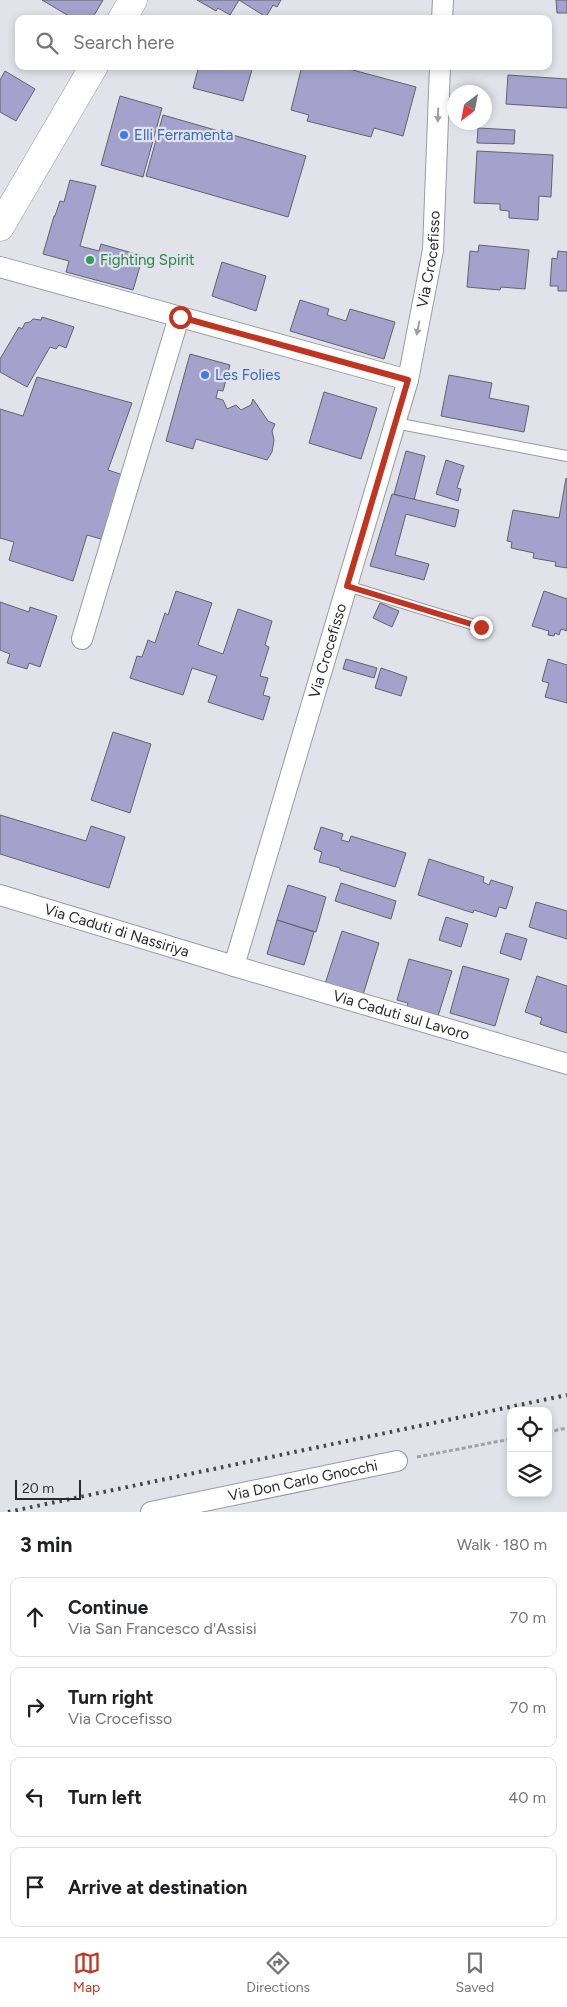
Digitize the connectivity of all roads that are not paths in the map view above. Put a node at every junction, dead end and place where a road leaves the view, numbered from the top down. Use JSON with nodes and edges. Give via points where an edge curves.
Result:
{"nodes":[{"id":1,"x":133,"y":0,"type":"edge"},
{"id":2,"x":443,"y":0,"type":"edge"},
{"id":3,"x":124,"y":15,"type":"edge"},
{"id":4,"x":442,"y":15,"type":"edge"},
{"id":5,"x":92,"y":70,"type":"edge"},
{"id":6,"x":440,"y":70,"type":"edge"},
{"id":7,"x":0,"y":227,"type":"edge"},
{"id":8,"x":0,"y":267,"type":"edge"},
{"id":9,"x":180,"y":317,"type":"junction"},
{"id":10,"x":408,"y":380,"type":"junction"},
{"id":11,"x":395,"y":424,"type":"junction"},
{"id":12,"x":567,"y":456,"type":"edge"},
{"id":13,"x":347,"y":586,"type":"junction"},
{"id":14,"x":481,"y":627,"type":"dead end"},
{"id":15,"x":82,"y":639,"type":"dead end"},
{"id":16,"x":0,"y":894,"type":"edge"},
{"id":17,"x":234,"y":966,"type":"junction"},
{"id":18,"x":567,"y":1064,"type":"edge"},
{"id":19,"x":397,"y":1461,"type":"road end"},
{"id":20,"x":151,"y":1512,"type":"edge"}],
"edges":[{"from":1,"to":3,"type":"street"},
{"from":2,"to":4,"type":"street"},
{"from":5,"to":7,"type":"street"},
{"from":6,"to":10,"type":"street","name":"Via Crocefisso","one_way":true,"via":[[433,250]]},
{"from":8,"to":9,"type":"street"},
{"from":9,"to":10,"type":"street"},
{"from":9,"to":15,"type":"street"},
{"from":10,"to":11,"type":"street","name":"Via Crocefisso"},
{"from":11,"to":12,"type":"lane"},
{"from":11,"to":13,"type":"street","name":"Via Crocefisso"},
{"from":13,"to":14,"type":"lane"},
{"from":13,"to":17,"type":"street","name":"Via Crocefisso"},
{"from":16,"to":17,"type":"street","name":"Via Caduti di Nassiriya"},
{"from":17,"to":18,"type":"street","name":"Via Caduti sul Lavoro"},
{"from":19,"to":20,"type":"street","name":"Via Don Carlo Gnocchi"}]}
